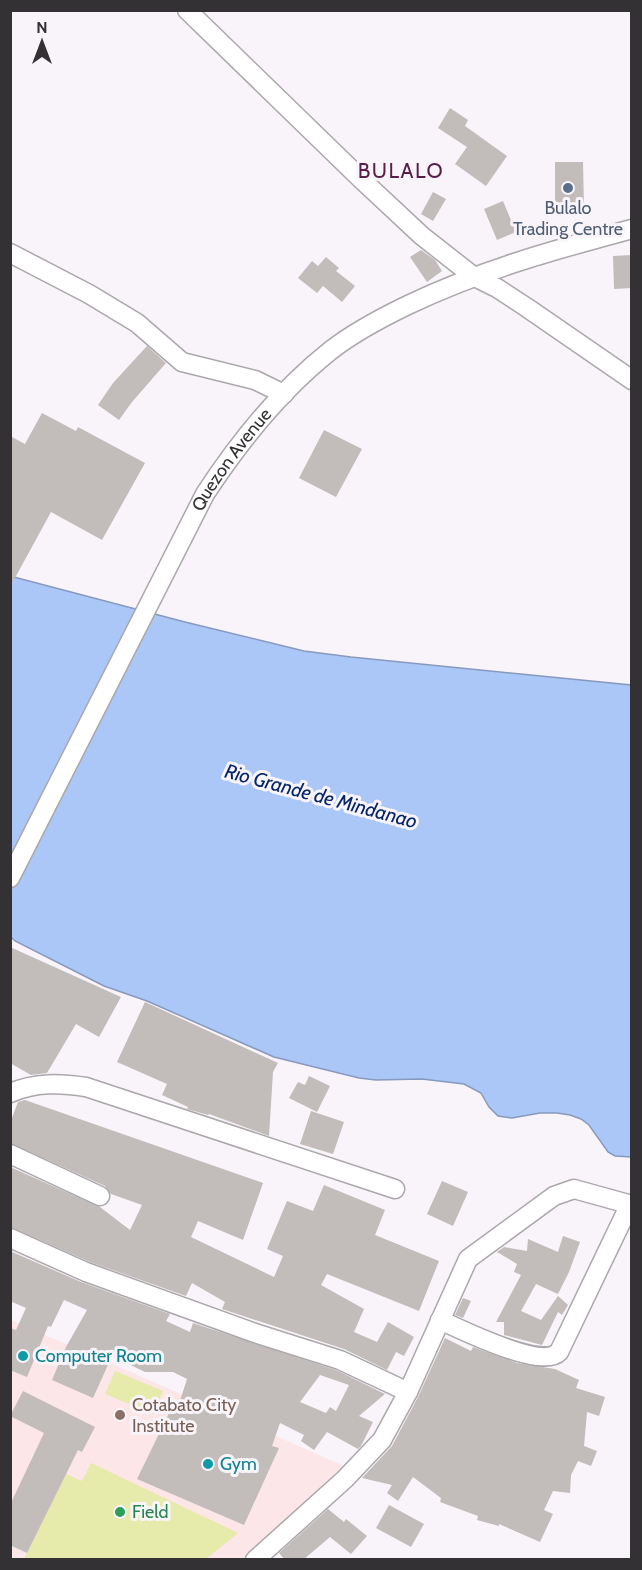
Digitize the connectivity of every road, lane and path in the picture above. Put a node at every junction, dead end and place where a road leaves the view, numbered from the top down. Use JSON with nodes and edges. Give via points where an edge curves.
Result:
{"nodes":[{"id":1,"x":187,"y":10,"type":"edge"},
{"id":2,"x":632,"y":229,"type":"edge"},
{"id":3,"x":10,"y":253,"type":"edge"},
{"id":4,"x":473,"y":276,"type":"junction"},
{"id":5,"x":632,"y":380,"type":"edge"},
{"id":6,"x":284,"y":394,"type":"junction"},
{"id":7,"x":10,"y":878,"type":"edge"},
{"id":8,"x":10,"y":1093,"type":"edge"},
{"id":9,"x":10,"y":1154,"type":"edge"},
{"id":10,"x":395,"y":1189,"type":"dead end"},
{"id":11,"x":100,"y":1196,"type":"dead end"},
{"id":12,"x":631,"y":1204,"type":"edge"},
{"id":13,"x":10,"y":1238,"type":"edge"},
{"id":14,"x":440,"y":1320,"type":"junction"},
{"id":15,"x":408,"y":1392,"type":"junction"},
{"id":16,"x":255,"y":1560,"type":"edge"}],
"edges":[{"from":1,"to":4,"type":"street","via":[[370,188]]},
{"from":2,"to":4,"type":"street","name":"Quezon Avenue"},
{"from":3,"to":6,"type":"street","via":[[136,323],[182,362],[255,380]]},
{"from":4,"to":5,"type":"street","via":[[497,288]]},
{"from":4,"to":6,"type":"street","name":"Quezon Avenue","via":[[356,332]]},
{"from":6,"to":7,"type":"street","name":"Quezon Avenue","via":[[239,445],[205,494]]},
{"from":8,"to":10,"type":"street","via":[[57,1083],[86,1087]]},
{"from":9,"to":11,"type":"street"},
{"from":12,"to":14,"type":"street","via":[[574,1189],[554,1196],[468,1259]]},
{"from":12,"to":14,"type":"street","via":[[555,1356],[505,1348]]},
{"from":13,"to":15,"type":"street","via":[[86,1272],[255,1334],[340,1360]]},
{"from":14,"to":15,"type":"street"},
{"from":15,"to":16,"type":"street","via":[[382,1440]]}]}
